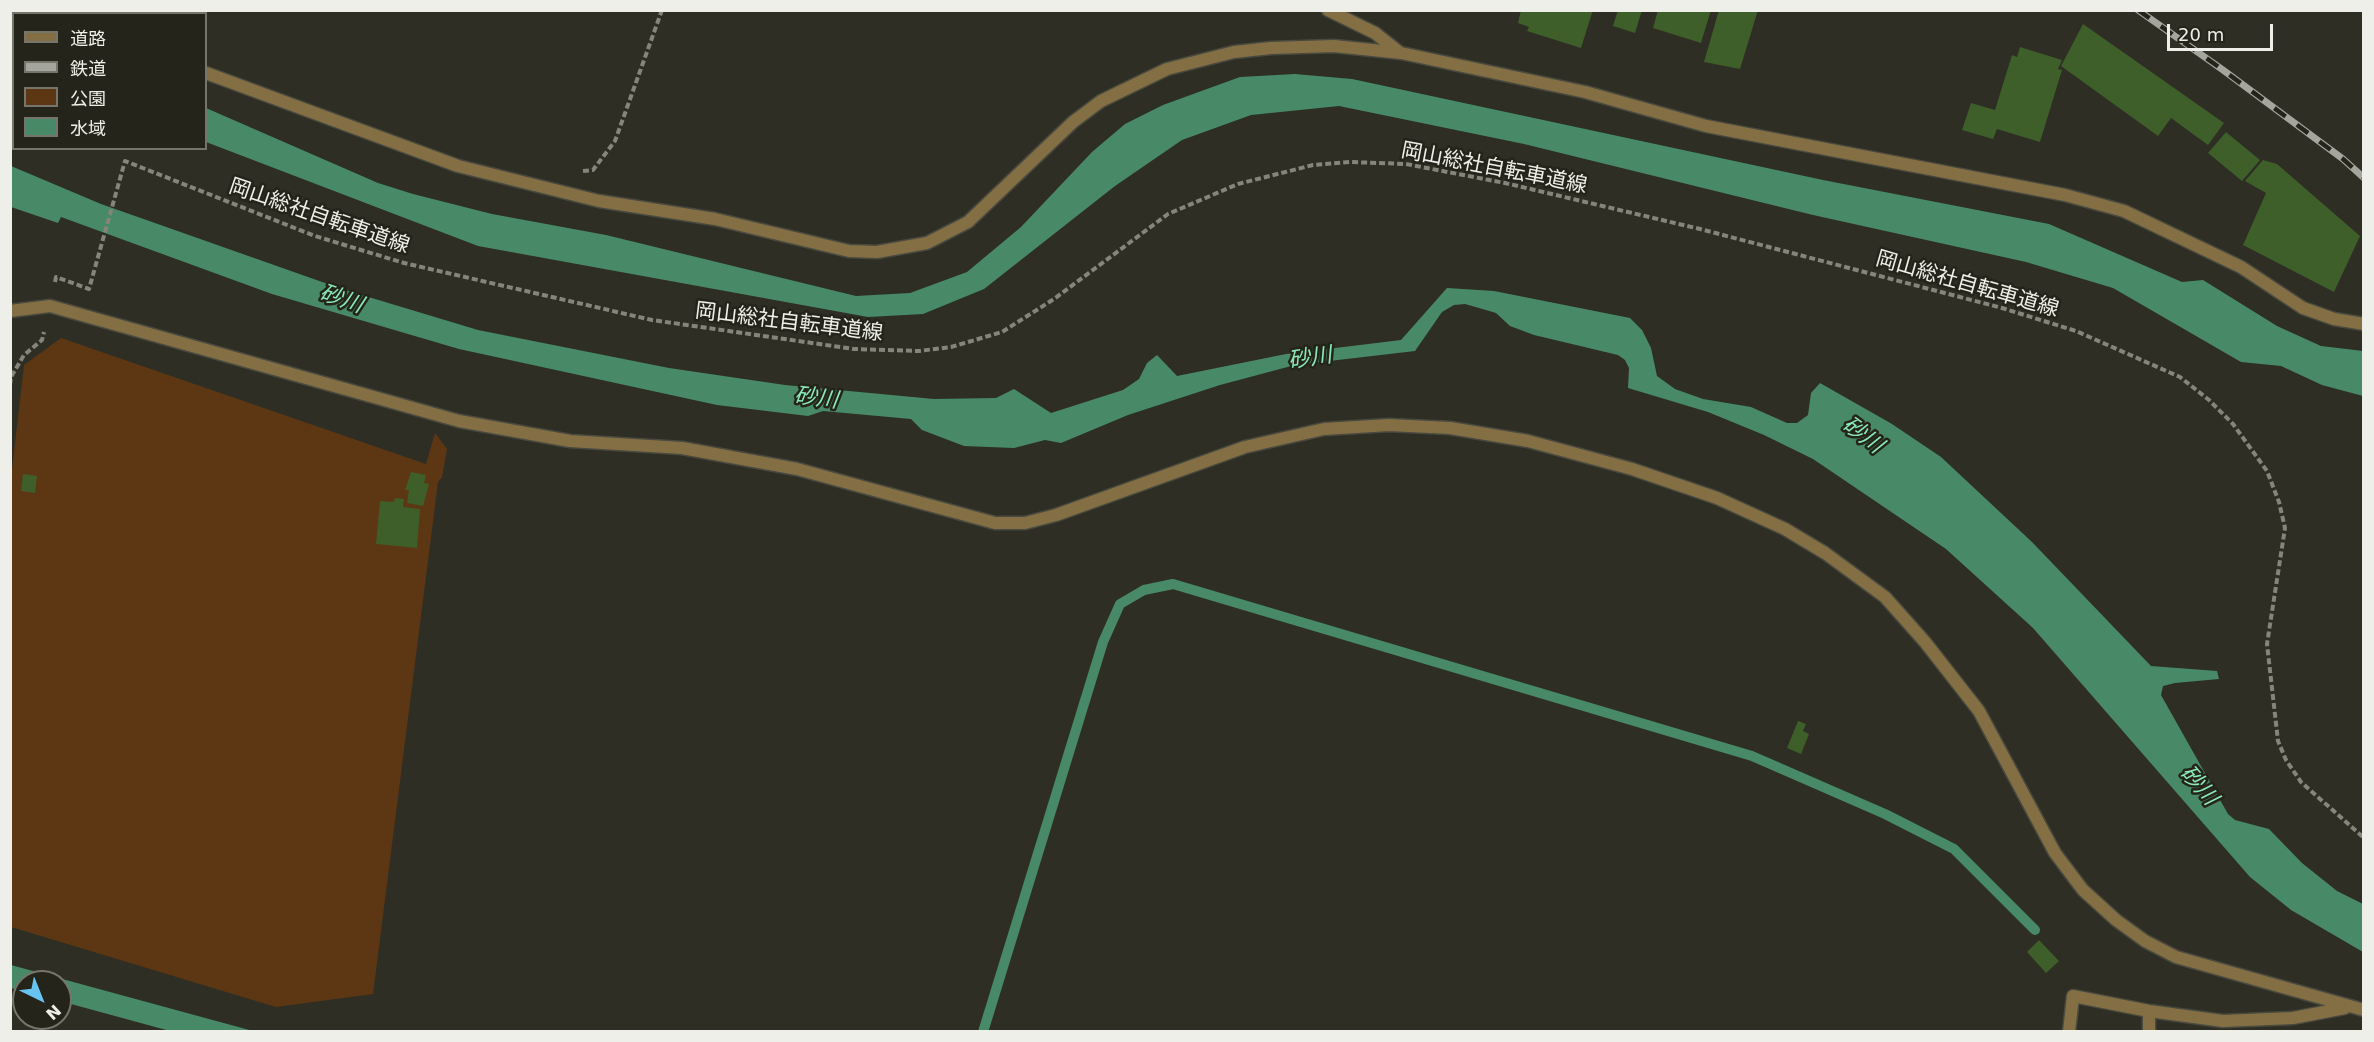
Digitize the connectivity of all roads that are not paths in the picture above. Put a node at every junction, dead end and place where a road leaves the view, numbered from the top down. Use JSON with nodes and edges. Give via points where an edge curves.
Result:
{"nodes":[{"id":1,"x":1328,"y":10,"type":"edge"},
{"id":2,"x":1401,"y":53,"type":"junction"},
{"id":3,"x":207,"y":73,"type":"edge"},
{"id":4,"x":10,"y":311,"type":"edge"},
{"id":5,"x":2364,"y":324,"type":"edge"},
{"id":6,"x":2349,"y":1008,"type":"junction"},
{"id":7,"x":2364,"y":1010,"type":"edge"},
{"id":8,"x":2149,"y":1011,"type":"junction"},
{"id":9,"x":2069,"y":1032,"type":"edge"},
{"id":10,"x":2149,"y":1032,"type":"edge"}],
"edges":[{"from":1,"to":2,"type":"street","via":[[1375,33]]},
{"from":2,"to":3,"type":"street","via":[[1334,46],[1271,48],[1234,52],[1167,69],[1132,83],[1082,115],[968,222],[927,243],[877,252],[839,249],[715,219],[599,201],[458,166]]},
{"from":2,"to":5,"type":"street","via":[[1585,92],[1706,126],[2075,197],[2124,212],[2241,267],[2303,308],[2334,320]]},
{"from":4,"to":6,"type":"street","via":[[50,306],[459,421],[570,441],[682,448],[797,469],[995,523],[1026,523],[1056,515],[1245,447],[1324,429],[1389,425],[1450,428],[1528,441],[1632,469],[1717,498],[1785,529],[1885,597],[1979,711],[2055,854],[2083,890],[2116,920],[2176,957]]},
{"from":6,"to":7,"type":"street"},
{"from":6,"to":8,"type":"street","via":[[2293,1018],[2223,1021]]},
{"from":8,"to":9,"type":"street","via":[[2073,996]]},
{"from":8,"to":10,"type":"street"}]}
